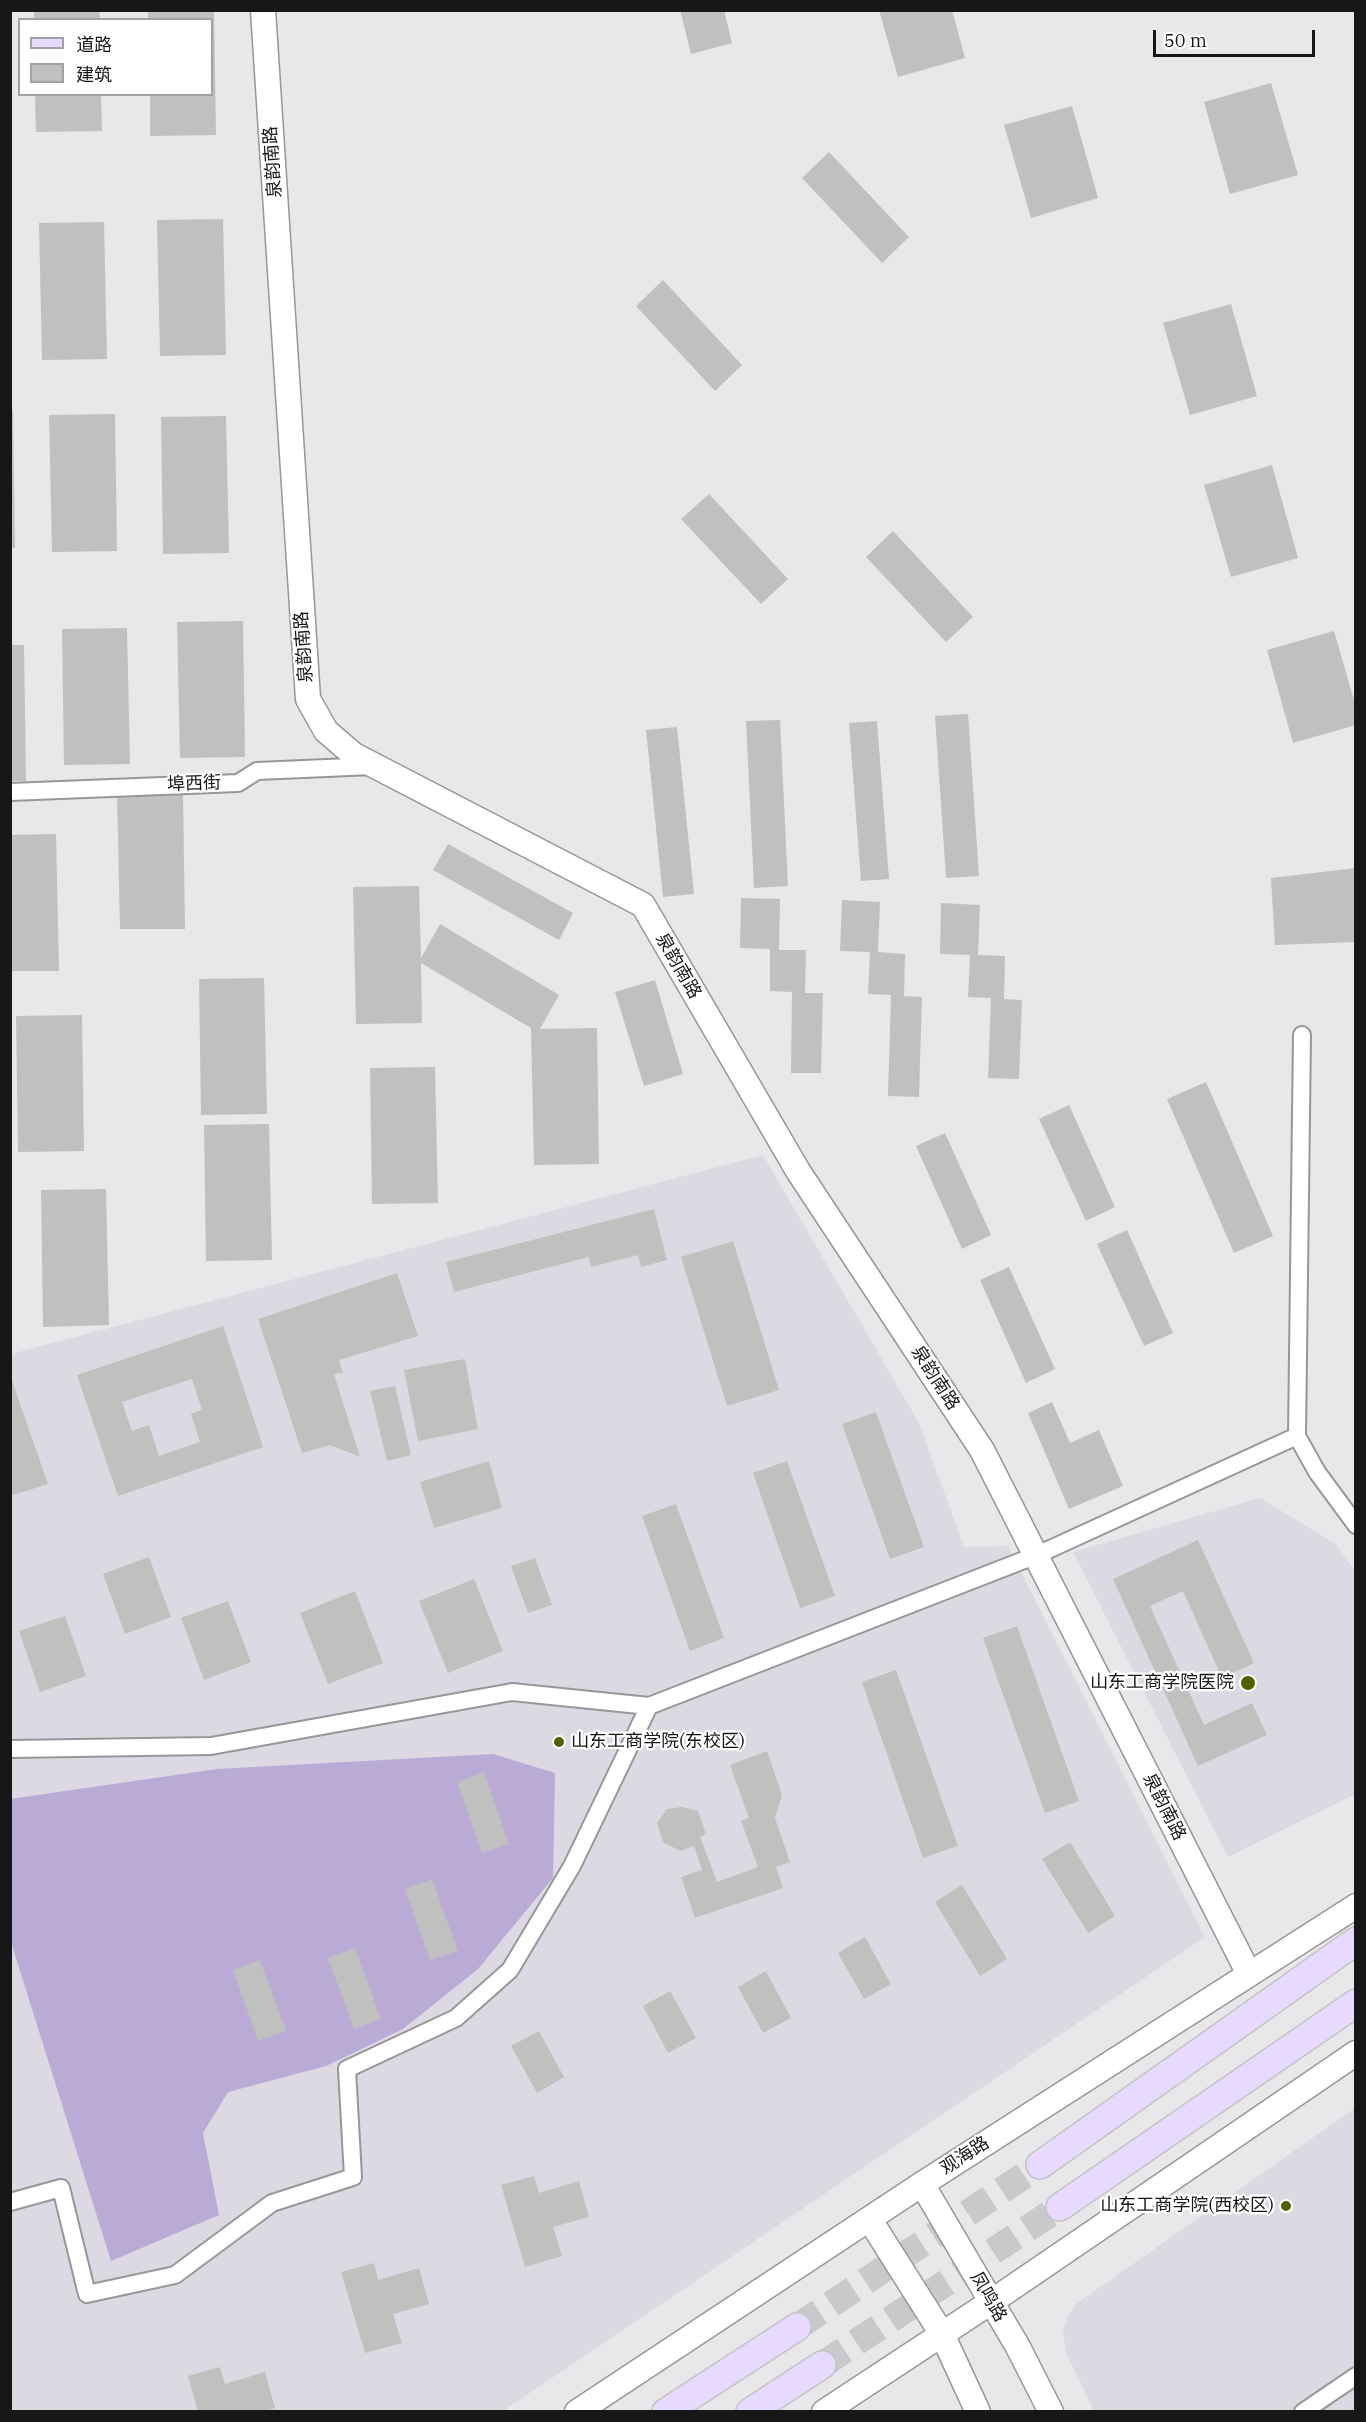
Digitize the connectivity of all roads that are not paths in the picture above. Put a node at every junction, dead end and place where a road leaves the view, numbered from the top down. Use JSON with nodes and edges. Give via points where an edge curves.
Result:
{"nodes":[{"id":1,"x":263,"y":10,"type":"edge"},
{"id":2,"x":374,"y":766,"type":"junction"},
{"id":3,"x":10,"y":792,"type":"edge"},
{"id":4,"x":1302,"y":1035,"type":"dead end"},
{"id":5,"x":1297,"y":1436,"type":"junction"},
{"id":6,"x":1356,"y":1525,"type":"edge"},
{"id":7,"x":1036,"y":1555,"type":"junction"},
{"id":8,"x":649,"y":1706,"type":"junction"},
{"id":9,"x":10,"y":1749,"type":"edge"},
{"id":10,"x":1356,"y":1906,"type":"edge"},
{"id":11,"x":1356,"y":1941,"type":"edge"},
{"id":12,"x":1249,"y":1974,"type":"junction"},
{"id":13,"x":1356,"y":2003,"type":"edge"},
{"id":14,"x":1356,"y":2053,"type":"edge"},
{"id":15,"x":1040,"y":2165,"type":"tunnel mouth"},
{"id":16,"x":922,"y":2184,"type":"junction"},
{"id":17,"x":10,"y":2202,"type":"edge"},
{"id":18,"x":1060,"y":2207,"type":"tunnel mouth"},
{"id":19,"x":870,"y":2220,"type":"junction"},
{"id":20,"x":992,"y":2302,"type":"junction"},
{"id":21,"x":797,"y":2327,"type":"tunnel mouth"},
{"id":22,"x":942,"y":2334,"type":"junction"},
{"id":23,"x":822,"y":2365,"type":"tunnel mouth"},
{"id":24,"x":1356,"y":2376,"type":"edge"},
{"id":25,"x":578,"y":2412,"type":"edge"},
{"id":26,"x":666,"y":2412,"type":"edge"},
{"id":27,"x":750,"y":2412,"type":"edge"},
{"id":28,"x":824,"y":2412,"type":"edge"},
{"id":29,"x":978,"y":2412,"type":"edge"},
{"id":30,"x":1051,"y":2412,"type":"edge"},
{"id":31,"x":1303,"y":2412,"type":"edge"}],
"edges":[{"from":1,"to":2,"type":"street","name":"泉韵南路","via":[[308,699],[327,731],[354,755]]},
{"from":2,"to":3,"type":"street","name":"埠西街","via":[[256,771],[238,783]]},
{"from":2,"to":7,"type":"street","name":"泉韵南路","via":[[643,905],[798,1170],[982,1450]]},
{"from":4,"to":5,"type":"street"},
{"from":5,"to":6,"type":"street","via":[[1317,1472]]},
{"from":5,"to":7,"type":"street"},
{"from":7,"to":8,"type":"street"},
{"from":7,"to":12,"type":"street","name":"泉韵南路"},
{"from":8,"to":9,"type":"street","via":[[512,1692],[211,1746]]},
{"from":8,"to":17,"type":"street","via":[[572,1866],[510,1970],[456,2018],[347,2069],[353,2177],[272,2203],[175,2275],[87,2294],[61,2188]]},
{"from":10,"to":12,"type":"street","name":"观海路"},
{"from":11,"to":15,"type":"main road"},
{"from":12,"to":16,"type":"street","name":"观海路"},
{"from":13,"to":18,"type":"main road"},
{"from":14,"to":20,"type":"street"},
{"from":16,"to":19,"type":"street","name":"观海路"},
{"from":16,"to":20,"type":"street","name":"凤鸣路"},
{"from":19,"to":22,"type":"street"},
{"from":19,"to":25,"type":"street","name":"观海路"},
{"from":20,"to":22,"type":"street"},
{"from":20,"to":30,"type":"street","name":"凤鸣路"},
{"from":21,"to":26,"type":"main road"},
{"from":22,"to":28,"type":"street"},
{"from":22,"to":29,"type":"street"},
{"from":23,"to":27,"type":"main road"},
{"from":24,"to":31,"type":"street"}]}
